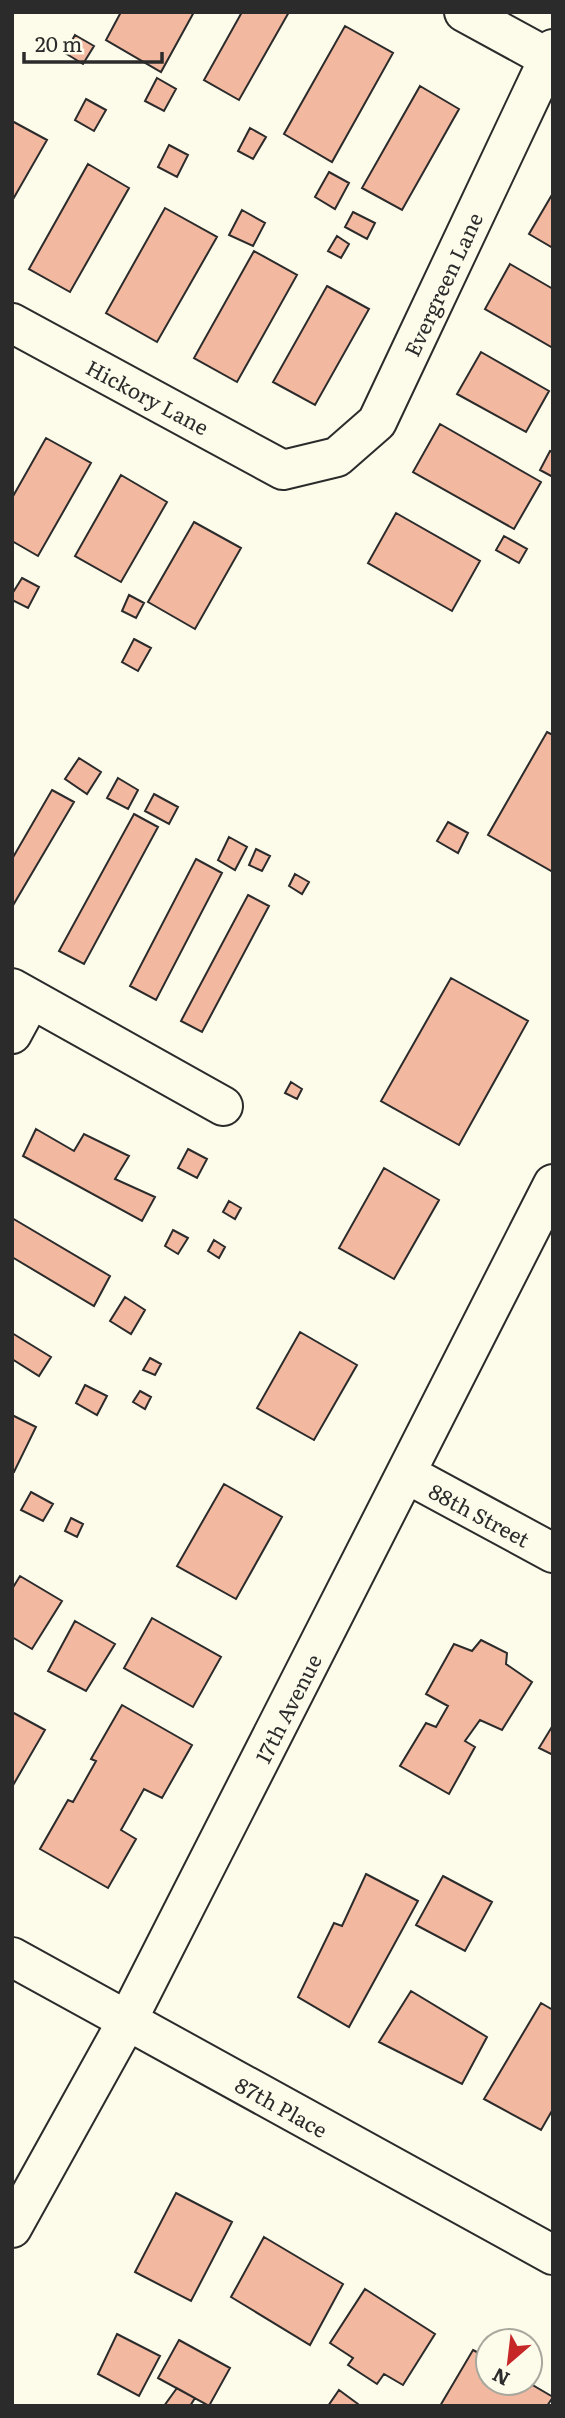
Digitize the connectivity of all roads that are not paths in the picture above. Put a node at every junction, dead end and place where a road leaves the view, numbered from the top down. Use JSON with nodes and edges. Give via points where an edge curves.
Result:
{"nodes":[{"id":1,"x":464,"y":12,"type":"edge"},
{"id":2,"x":551,"y":54,"type":"edge"},
{"id":3,"x":12,"y":323,"type":"edge"},
{"id":4,"x":283,"y":470,"type":"joint"},
{"id":5,"x":22,"y":994,"type":"edge"},
{"id":6,"x":12,"y":1034,"type":"edge"},
{"id":7,"x":223,"y":1106,"type":"dead end"},
{"id":8,"x":553,"y":1184,"type":"edge"},
{"id":9,"x":407,"y":1474,"type":"junction"},
{"id":10,"x":553,"y":1553,"type":"edge"},
{"id":11,"x":12,"y":1956,"type":"edge"},
{"id":12,"x":127,"y":2021,"type":"junction"},
{"id":13,"x":12,"y":2228,"type":"edge"},
{"id":14,"x":553,"y":2255,"type":"edge"}],
"edges":[{"from":1,"to":2,"type":"street"},
{"from":2,"to":4,"type":"street","name":"Evergreen Lane","via":[[377,422],[337,457]]},
{"from":3,"to":4,"type":"street","name":"Hickory Lane"},
{"from":5,"to":6,"type":"street"},
{"from":5,"to":7,"type":"street"},
{"from":8,"to":9,"type":"street","name":"17th Avenue"},
{"from":9,"to":10,"type":"street","name":"88th Street"},
{"from":9,"to":12,"type":"street","name":"17th Avenue"},
{"from":11,"to":12,"type":"street","name":"87th Place"},
{"from":12,"to":13,"type":"street","name":"17th Avenue"},
{"from":12,"to":14,"type":"street","name":"87th Place"}]}
